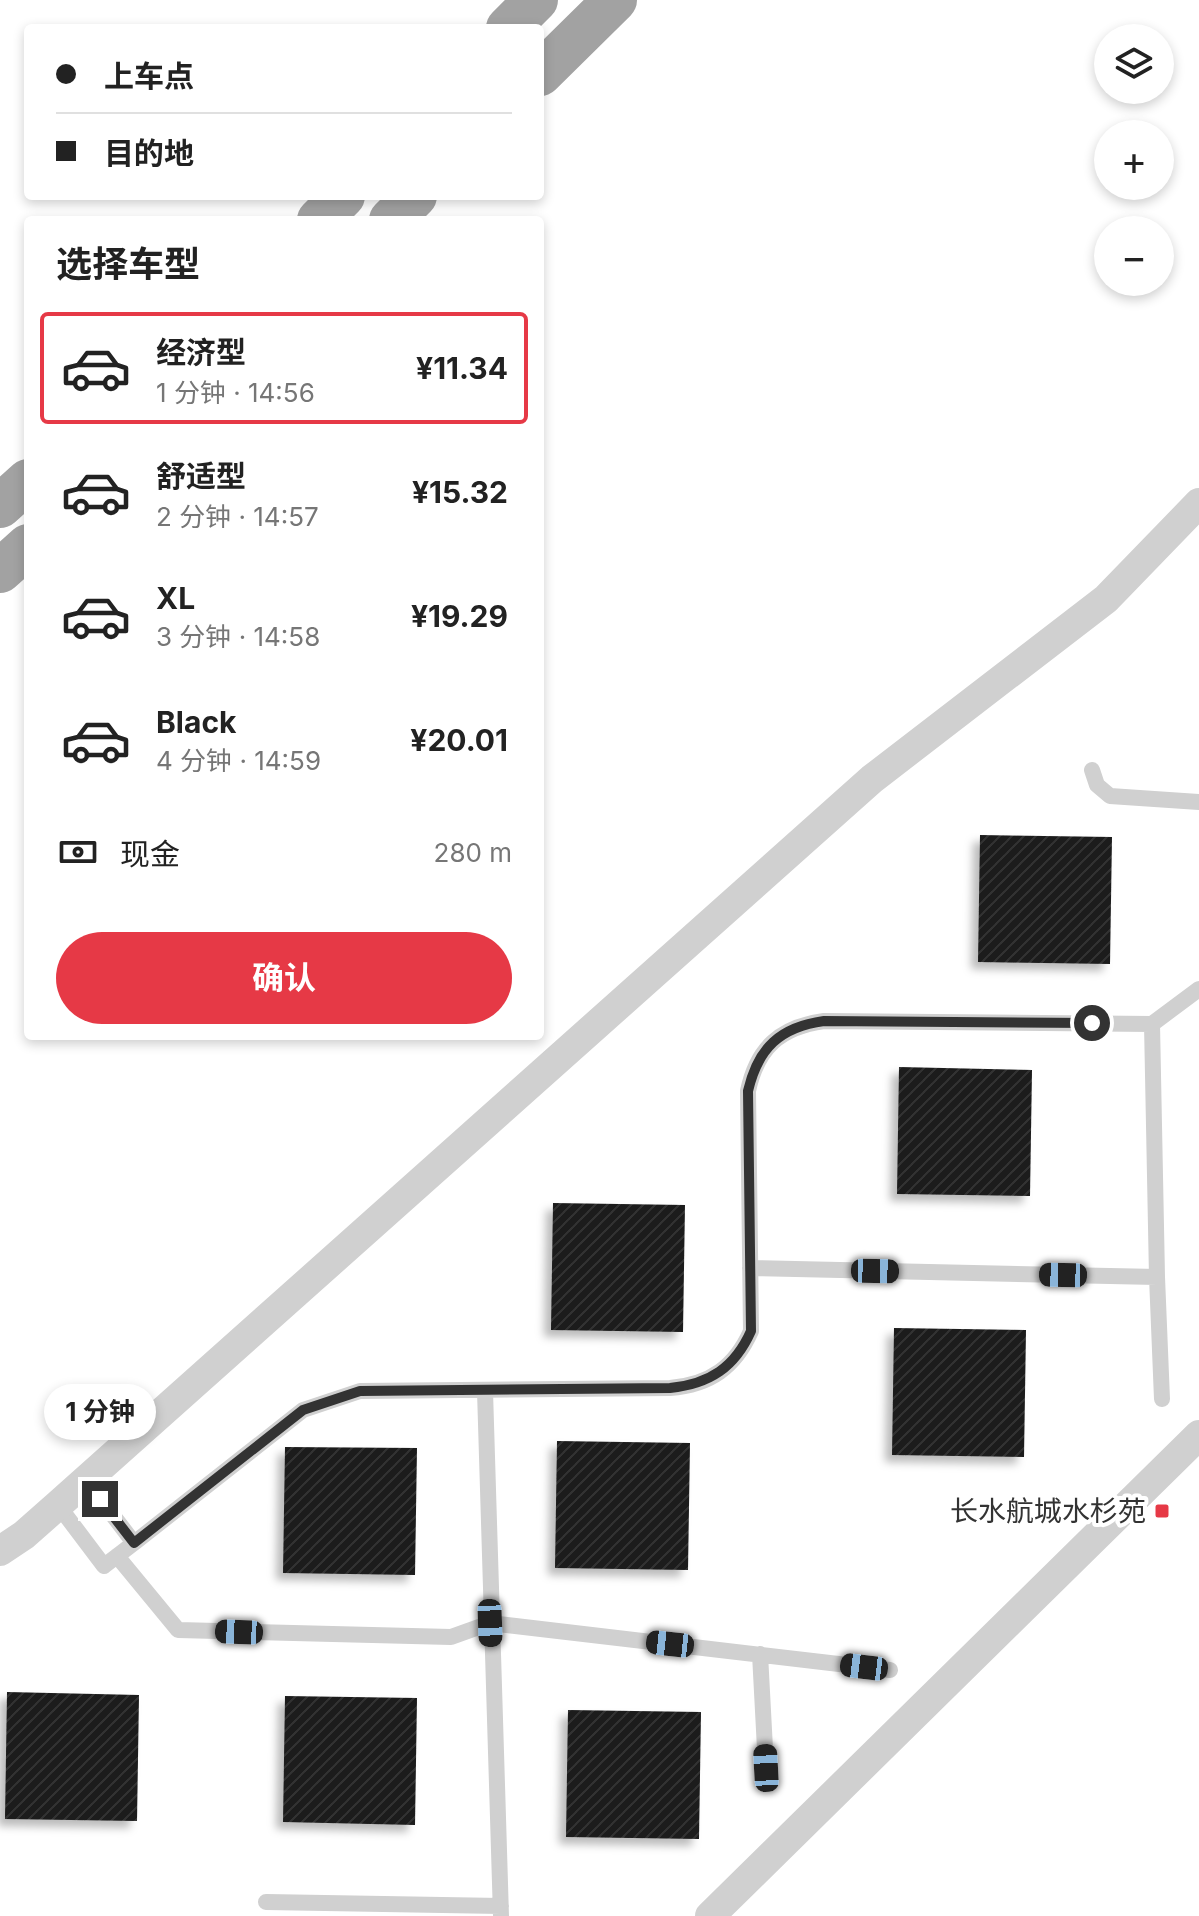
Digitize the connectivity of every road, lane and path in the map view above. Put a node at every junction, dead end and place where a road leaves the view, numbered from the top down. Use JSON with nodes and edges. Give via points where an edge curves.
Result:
{"nodes":[{"id":1,"x":536,"y":0,"type":"edge"},
{"id":2,"x":615,"y":0,"type":"edge"},
{"id":3,"x":512,"y":24,"type":"edge"},
{"id":4,"x":544,"y":70,"type":"edge"},
{"id":5,"x":339,"y":200,"type":"edge"},
{"id":6,"x":411,"y":200,"type":"edge"},
{"id":7,"x":323,"y":216,"type":"edge"},
{"id":8,"x":395,"y":216,"type":"edge"},
{"id":9,"x":24,"y":485,"type":"edge"},
{"id":10,"x":1199,"y":503,"type":"edge"},
{"id":11,"x":0,"y":506,"type":"edge"},
{"id":12,"x":24,"y":550,"type":"edge"},
{"id":13,"x":0,"y":571,"type":"edge"},
{"id":14,"x":1092,"y":770,"type":"dead end"},
{"id":15,"x":1199,"y":802,"type":"edge"},
{"id":16,"x":1199,"y":989,"type":"edge"},
{"id":17,"x":1152,"y":1024,"type":"junction"},
{"id":18,"x":750,"y":1268,"type":"junction"},
{"id":19,"x":1157,"y":1277,"type":"junction"},
{"id":20,"x":485,"y":1391,"type":"junction"},
{"id":21,"x":1162,"y":1399,"type":"dead end"},
{"id":22,"x":1199,"y":1435,"type":"edge"},
{"id":23,"x":86,"y":1480,"type":"junction"},
{"id":24,"x":58,"y":1505,"type":"junction"},
{"id":25,"x":134,"y":1543,"type":"junction"},
{"id":26,"x":0,"y":1551,"type":"edge"},
{"id":27,"x":117,"y":1556,"type":"junction"},
{"id":28,"x":490,"y":1623,"type":"junction"},
{"id":29,"x":760,"y":1654,"type":"junction"},
{"id":30,"x":890,"y":1670,"type":"dead end"},
{"id":31,"x":766,"y":1768,"type":"dead end"},
{"id":32,"x":266,"y":1902,"type":"dead end"},
{"id":33,"x":501,"y":1911,"type":"edge"},
{"id":34,"x":710,"y":1916,"type":"edge"}],
"edges":[{"from":1,"to":3,"type":"highway"},
{"from":2,"to":4,"type":"highway"},
{"from":5,"to":7,"type":"highway"},
{"from":6,"to":8,"type":"highway"},
{"from":9,"to":11,"type":"highway"},
{"from":10,"to":23,"type":"street","via":[[1106,599],[872,779]]},
{"from":12,"to":13,"type":"highway"},
{"from":14,"to":15,"type":"lane","via":[[1097,785],[1110,796]]},
{"from":16,"to":17,"type":"lane"},
{"from":17,"to":18,"type":"lane","via":[[824,1021],[786,1032],[759,1058],[748,1091]]},
{"from":17,"to":19,"type":"lane"},
{"from":18,"to":19,"type":"lane"},
{"from":18,"to":20,"type":"lane","via":[[751,1331],[736,1358],[713,1377],[670,1388]]},
{"from":19,"to":21,"type":"lane"},
{"from":20,"to":25,"type":"lane","via":[[360,1391],[303,1410]]},
{"from":20,"to":28,"type":"lane"},
{"from":22,"to":34,"type":"street"},
{"from":23,"to":24,"type":"street"},
{"from":23,"to":25,"type":"lane"},
{"from":24,"to":26,"type":"street"},
{"from":24,"to":27,"type":"lane","via":[[104,1566]]},
{"from":25,"to":27,"type":"lane"},
{"from":27,"to":28,"type":"lane","via":[[178,1630],[451,1637]]},
{"from":28,"to":29,"type":"lane"},
{"from":28,"to":33,"type":"lane"},
{"from":29,"to":30,"type":"lane"},
{"from":29,"to":31,"type":"lane"},
{"from":32,"to":33,"type":"lane"}]}
